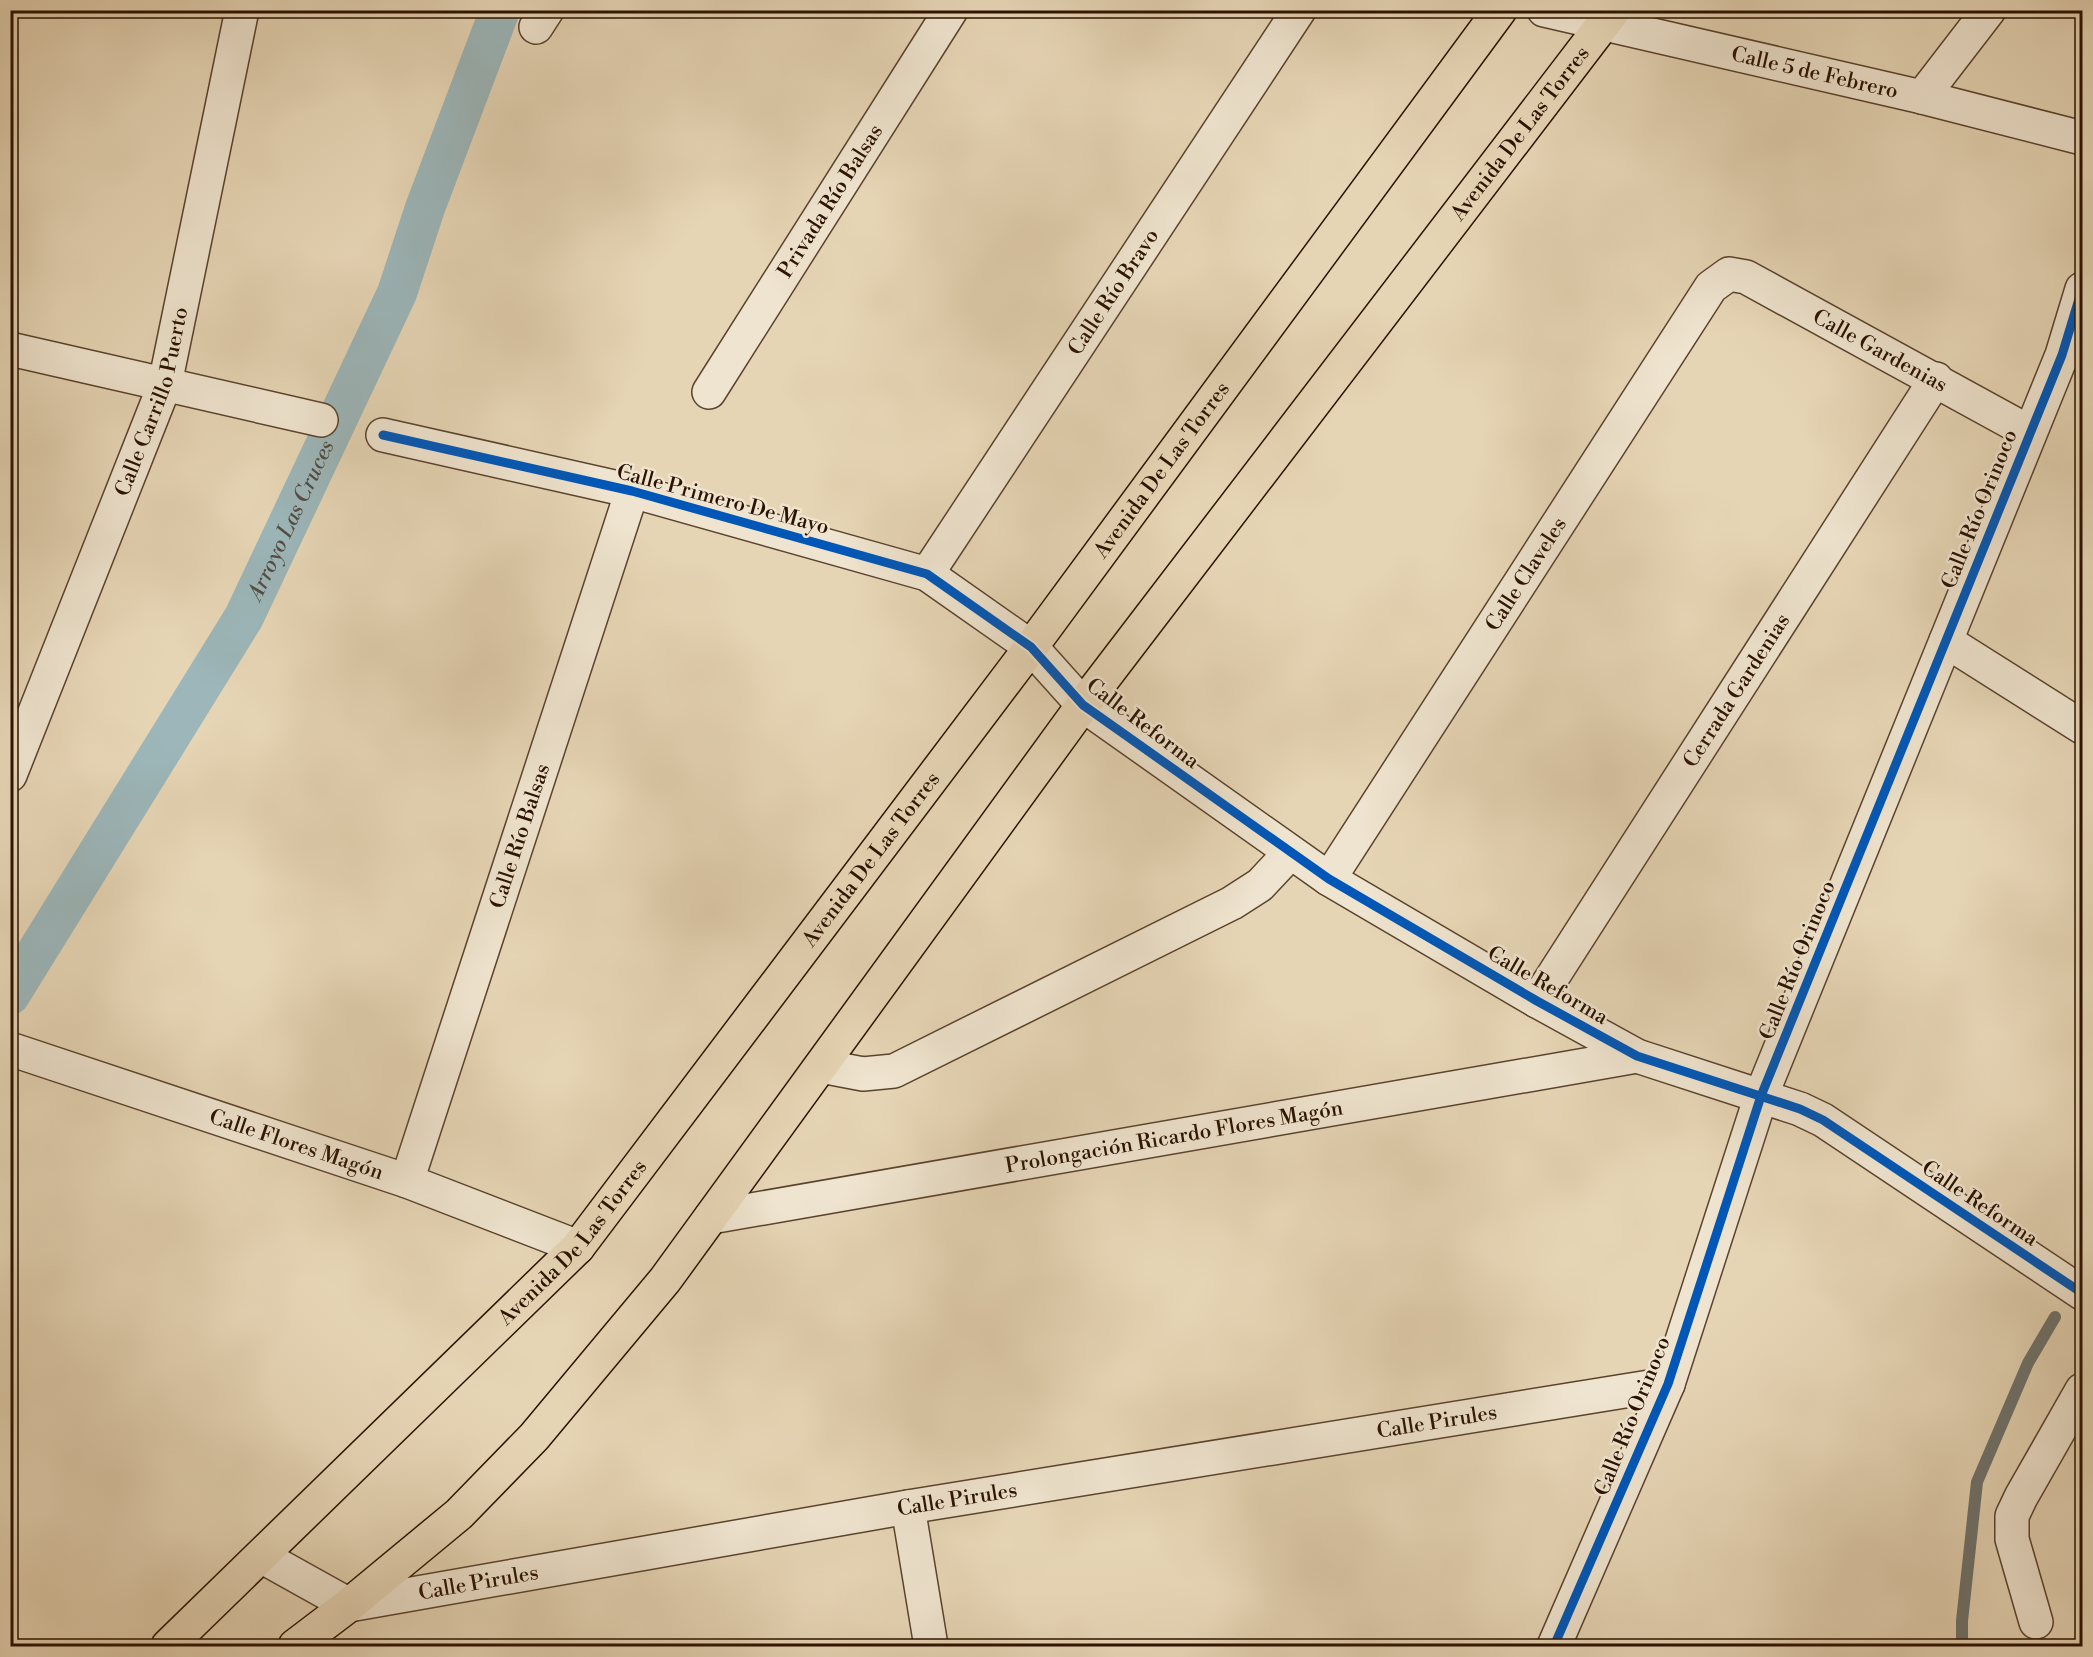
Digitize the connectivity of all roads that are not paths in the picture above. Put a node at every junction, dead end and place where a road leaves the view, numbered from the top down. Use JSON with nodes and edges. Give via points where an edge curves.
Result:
{"nodes":[{"id":1,"x":242,"y":10,"type":"edge"},
{"id":2,"x":951,"y":10,"type":"edge"},
{"id":3,"x":1299,"y":10,"type":"edge"},
{"id":4,"x":1500,"y":10,"type":"edge"},
{"id":5,"x":1544,"y":10,"type":"edge"},
{"id":6,"x":1989,"y":10,"type":"edge"},
{"id":7,"x":1608,"y":17,"type":"edge"},
{"id":8,"x":1922,"y":97,"type":"junction"},
{"id":9,"x":2082,"y":138,"type":"edge"},
{"id":10,"x":1729,"y":274,"type":"joint"},
{"id":11,"x":2082,"y":289,"type":"edge"},
{"id":12,"x":10,"y":349,"type":"edge"},
{"id":13,"x":2072,"y":362,"type":"edge"},
{"id":14,"x":1936,"y":379,"type":"junction"},
{"id":15,"x":165,"y":384,"type":"junction"},
{"id":16,"x":709,"y":392,"type":"dead end"},
{"id":17,"x":321,"y":420,"type":"dead end"},
{"id":18,"x":2029,"y":432,"type":"junction"},
{"id":19,"x":384,"y":435,"type":"dead end"},
{"id":20,"x":632,"y":491,"type":"junction"},
{"id":21,"x":927,"y":574,"type":"junction"},
{"id":22,"x":1946,"y":641,"type":"junction"},
{"id":23,"x":1031,"y":647,"type":"junction"},
{"id":24,"x":1083,"y":705,"type":"junction"},
{"id":25,"x":2082,"y":727,"type":"edge"},
{"id":26,"x":10,"y":775,"type":"edge"},
{"id":27,"x":1290,"y":853,"type":"junction"},
{"id":28,"x":1329,"y":879,"type":"junction"},
{"id":29,"x":1537,"y":1001,"type":"junction"},
{"id":30,"x":10,"y":1049,"type":"edge"},
{"id":31,"x":1637,"y":1056,"type":"junction"},
{"id":32,"x":820,"y":1065,"type":"junction"},
{"id":33,"x":1761,"y":1096,"type":"junction"},
{"id":34,"x":407,"y":1181,"type":"junction"},
{"id":35,"x":711,"y":1217,"type":"junction"},
{"id":36,"x":578,"y":1247,"type":"junction"},
{"id":37,"x":2082,"y":1293,"type":"edge"},
{"id":38,"x":1668,"y":1384,"type":"junction"},
{"id":39,"x":2082,"y":1390,"type":"edge"},
{"id":40,"x":908,"y":1507,"type":"junction"},
{"id":41,"x":261,"y":1556,"type":"junction"},
{"id":42,"x":349,"y":1605,"type":"junction"},
{"id":43,"x":2036,"y":1622,"type":"dead end"},
{"id":44,"x":168,"y":1647,"type":"edge"},
{"id":45,"x":295,"y":1647,"type":"edge"},
{"id":46,"x":931,"y":1647,"type":"edge"},
{"id":47,"x":1554,"y":1647,"type":"edge"}],
"edges":[{"from":1,"to":15,"type":"street","name":"Calle Carrillo Puerto"},
{"from":2,"to":16,"type":"street","name":"Privada Río Balsas"},
{"from":3,"to":21,"type":"street","name":"Calle Río Bravo"},
{"from":4,"to":23,"type":"main road","name":"Avenida De Las Torres"},
{"from":5,"to":7,"type":"street","name":"Calle 5 de Febrero"},
{"from":6,"to":8,"type":"street"},
{"from":7,"to":8,"type":"street","name":"Calle 5 de Febrero"},
{"from":7,"to":24,"type":"main road","name":"Avenida De Las Torres"},
{"from":8,"to":9,"type":"street","name":"Calle 5 de Febrero"},
{"from":10,"to":14,"type":"street","name":"Calle Gardenias","via":[[1746,277]]},
{"from":10,"to":28,"type":"street","name":"Calle Claveles","via":[[1711,287]]},
{"from":11,"to":13,"type":"street","name":"Calle Río Orinoco"},
{"from":12,"to":15,"type":"street"},
{"from":13,"to":18,"type":"street","name":"Calle Río Orinoco"},
{"from":14,"to":18,"type":"street","name":"Calle Gardenias"},
{"from":14,"to":29,"type":"street","name":"Cerrada Gardenias"},
{"from":15,"to":17,"type":"street"},
{"from":15,"to":26,"type":"street","name":"Calle Carrillo Puerto"},
{"from":18,"to":22,"type":"street","name":"Calle Río Orinoco"},
{"from":19,"to":20,"type":"street","name":"Calle Primero De Mayo"},
{"from":20,"to":21,"type":"street","name":"Calle Primero De Mayo"},
{"from":20,"to":34,"type":"street","name":"Calle Río Balsas"},
{"from":21,"to":23,"type":"street","name":"Calle Primero De Mayo"},
{"from":22,"to":25,"type":"street"},
{"from":22,"to":33,"type":"street","name":"Calle Río Orinoco"},
{"from":23,"to":24,"type":"street","name":"Calle Reforma"},
{"from":23,"to":36,"type":"main road","name":"Avenida De Las Torres"},
{"from":24,"to":27,"type":"street","name":"Calle Reforma"},
{"from":24,"to":32,"type":"main road","name":"Avenida De Las Torres"},
{"from":27,"to":28,"type":"street","name":"Calle Reforma"},
{"from":27,"to":32,"type":"street","via":[[1260,885],[1232,903],[894,1071],[863,1074]]},
{"from":28,"to":29,"type":"street","name":"Calle Reforma"},
{"from":29,"to":31,"type":"street","name":"Calle Reforma"},
{"from":30,"to":34,"type":"street","name":"Calle Flores Magón"},
{"from":31,"to":33,"type":"street","name":"Calle Reforma"},
{"from":31,"to":35,"type":"street","name":"Prolongación Ricardo Flores Magón"},
{"from":32,"to":35,"type":"main road","name":"Avenida De Las Torres"},
{"from":33,"to":37,"type":"street","name":"Calle Reforma","via":[[1823,1120]]},
{"from":33,"to":38,"type":"street","name":"Calle Río Orinoco"},
{"from":34,"to":36,"type":"street","name":"Calle Flores Magón"},
{"from":35,"to":42,"type":"main road","name":"Avenida De Las Torres","via":[[665,1280],[534,1437],[459,1514]]},
{"from":36,"to":41,"type":"main road","name":"Avenida De Las Torres"},
{"from":38,"to":40,"type":"street","name":"Calle Pirules"},
{"from":38,"to":47,"type":"street","name":"Calle Río Orinoco"},
{"from":39,"to":43,"type":"street","via":[[2012,1516],[2012,1539]]},
{"from":40,"to":42,"type":"street","name":"Calle Pirules"},
{"from":40,"to":46,"type":"street"},
{"from":41,"to":42,"type":"street"},
{"from":41,"to":44,"type":"main road","name":"Avenida De Las Torres"},
{"from":42,"to":45,"type":"main road","name":"Avenida De Las Torres"}]}
